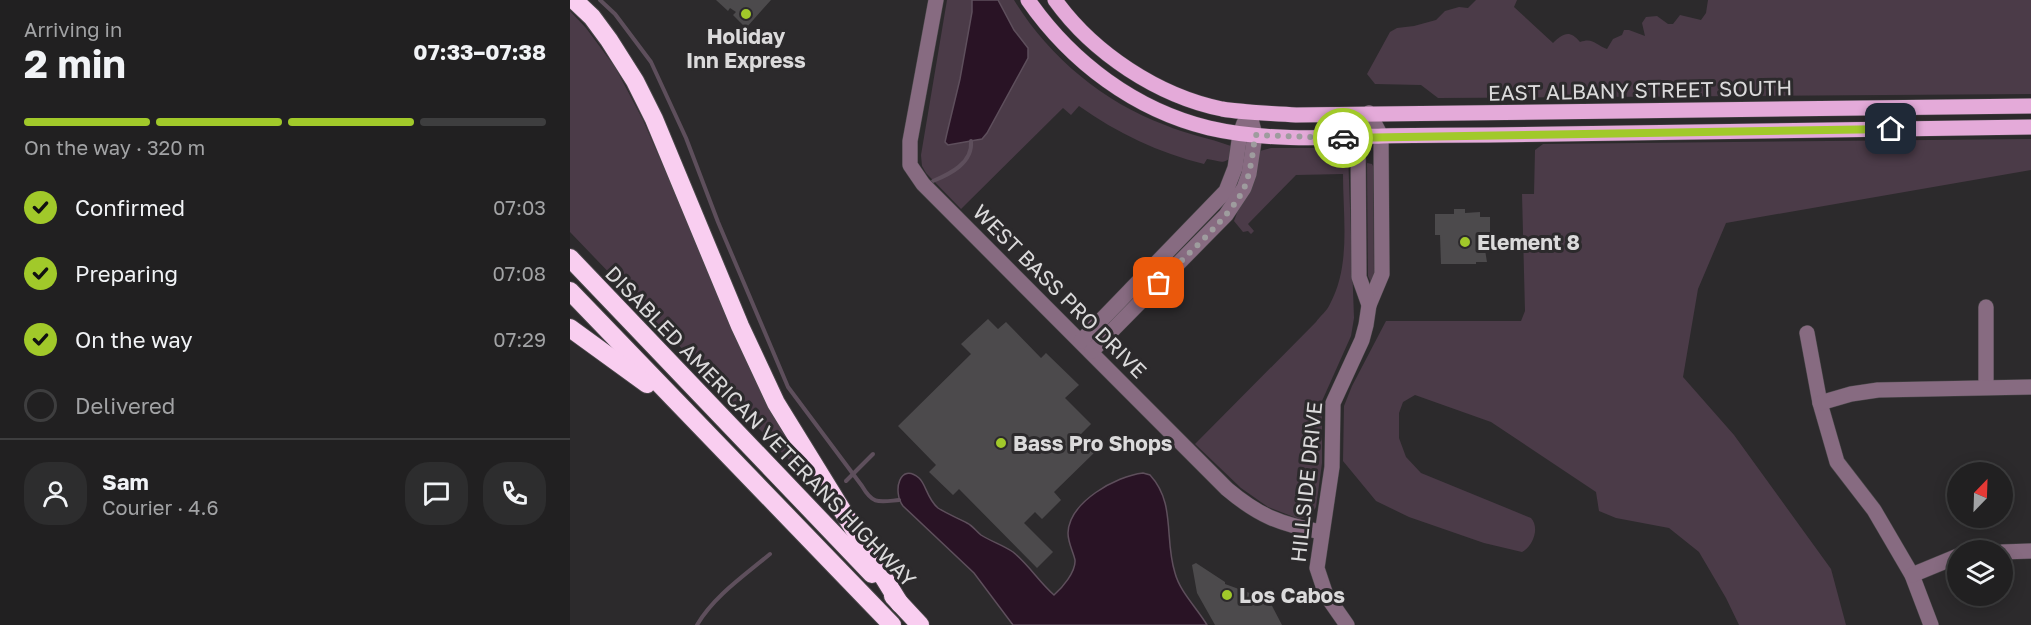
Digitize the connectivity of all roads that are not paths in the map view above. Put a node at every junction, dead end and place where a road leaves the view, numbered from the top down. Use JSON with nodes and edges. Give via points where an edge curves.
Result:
{"nodes":[{"id":1,"x":574,"y":0,"type":"edge"},
{"id":2,"x":936,"y":0,"type":"edge"},
{"id":3,"x":1028,"y":0,"type":"edge"},
{"id":4,"x":1055,"y":0,"type":"edge"},
{"id":5,"x":2031,"y":106,"type":"edge"},
{"id":6,"x":1249,"y":112,"type":"junction"},
{"id":7,"x":1369,"y":113,"type":"junction"},
{"id":8,"x":2031,"y":127,"type":"edge"},
{"id":9,"x":1248,"y":135,"type":"junction"},
{"id":10,"x":1382,"y":136,"type":"junction"},
{"id":11,"x":1358,"y":138,"type":"junction"},
{"id":12,"x":570,"y":258,"type":"edge"},
{"id":13,"x":570,"y":291,"type":"edge"},
{"id":14,"x":1369,"y":305,"type":"junction"},
{"id":15,"x":1986,"y":307,"type":"dead end"},
{"id":16,"x":570,"y":328,"type":"edge"},
{"id":17,"x":1807,"y":333,"type":"dead end"},
{"id":18,"x":1087,"y":346,"type":"junction"},
{"id":19,"x":1986,"y":387,"type":"junction"},
{"id":20,"x":2031,"y":387,"type":"edge"},
{"id":21,"x":1820,"y":403,"type":"junction"},
{"id":22,"x":687,"y":413,"type":"junction"},
{"id":23,"x":1321,"y":532,"type":"junction"},
{"id":24,"x":2031,"y":551,"type":"edge"},
{"id":25,"x":2013,"y":552,"type":"edge"},
{"id":26,"x":1947,"y":561,"type":"edge"},
{"id":27,"x":1912,"y":575,"type":"junction"},
{"id":28,"x":900,"y":604,"type":"junction"},
{"id":29,"x":892,"y":625,"type":"edge"},
{"id":30,"x":920,"y":625,"type":"edge"},
{"id":31,"x":1347,"y":625,"type":"edge"},
{"id":32,"x":1931,"y":625,"type":"edge"}],
"edges":[{"from":1,"to":28,"type":"highway","via":[[592,17],[635,81],[776,403]]},
{"from":2,"to":18,"type":"street","name":"WEST BASS PRO DRIVE","via":[[910,141],[910,165],[923,184]]},
{"from":3,"to":9,"type":"main road","name":"EAST ALBANY STREET SOUTH","via":[[1076,57],[1121,91],[1172,116]]},
{"from":4,"to":6,"type":"main road","name":"EAST ALBANY STREET SOUTH","via":[[1100,48],[1133,71],[1174,94]]},
{"from":5,"to":7,"type":"main road","name":"EAST ALBANY STREET SOUTH"},
{"from":6,"to":7,"type":"main road","name":"EAST ALBANY STREET SOUTH"},
{"from":6,"to":9,"type":"street"},
{"from":7,"to":10,"type":"street"},
{"from":7,"to":11,"type":"street"},
{"from":8,"to":10,"type":"main road","name":"EAST ALBANY STREET SOUTH"},
{"from":9,"to":11,"type":"main road","name":"EAST ALBANY STREET SOUTH"},
{"from":9,"to":18,"type":"street","via":[[1226,191]]},
{"from":10,"to":11,"type":"main road","name":"EAST ALBANY STREET SOUTH"},
{"from":10,"to":14,"type":"street","name":"HILLSIDE DRIVE","via":[[1382,274]]},
{"from":11,"to":14,"type":"street","via":[[1359,277]]},
{"from":12,"to":28,"type":"highway","name":"DISABLED AMERICAN VETERANS HIGHWAY"},
{"from":13,"to":22,"type":"highway","name":"DISABLED AMERICAN VETERANS HIGHWAY"},
{"from":14,"to":23,"type":"street","name":"HILLSIDE DRIVE","via":[[1362,340],[1333,403],[1332,467]]},
{"from":15,"to":19,"type":"street"},
{"from":16,"to":22,"type":"highway"},
{"from":17,"to":21,"type":"street"},
{"from":18,"to":23,"type":"street","name":"WEST BASS PRO DRIVE","via":[[1247,505],[1288,525]]},
{"from":19,"to":20,"type":"street"},
{"from":19,"to":21,"type":"street","via":[[1878,390]]},
{"from":21,"to":27,"type":"street","via":[[1837,462],[1874,510]]},
{"from":22,"to":29,"type":"highway","name":"DISABLED AMERICAN VETERANS HIGHWAY"},
{"from":23,"to":31,"type":"street","name":"HILLSIDE DRIVE","via":[[1317,568],[1320,581]]},
{"from":24,"to":25,"type":"street"},
{"from":26,"to":27,"type":"street"},
{"from":27,"to":32,"type":"street"},
{"from":28,"to":30,"type":"highway","name":"DISABLED AMERICAN VETERANS HIGHWAY"}]}
